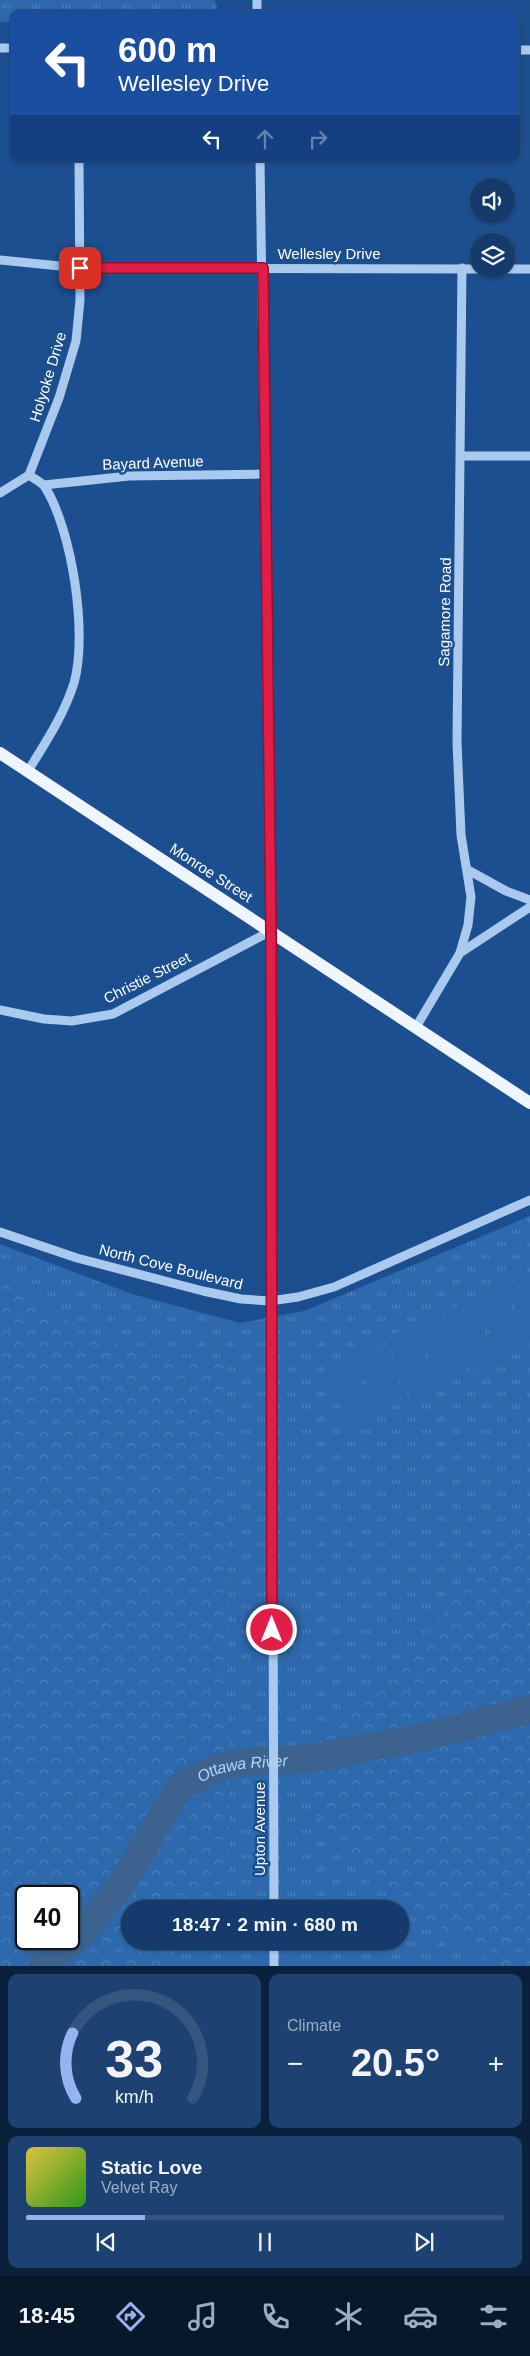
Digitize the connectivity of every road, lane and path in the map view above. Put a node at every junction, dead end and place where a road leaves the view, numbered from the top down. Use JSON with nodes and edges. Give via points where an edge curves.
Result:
{"nodes":[{"id":1,"x":79,"y":162,"type":"edge"},
{"id":2,"x":260,"y":162,"type":"edge"},
{"id":3,"x":0,"y":260,"type":"edge"},
{"id":4,"x":80,"y":268,"type":"junction"},
{"id":5,"x":263,"y":268,"type":"junction"},
{"id":6,"x":462,"y":268,"type":"junction"},
{"id":7,"x":470,"y":268,"type":"edge"},
{"id":8,"x":515,"y":269,"type":"edge"},
{"id":9,"x":530,"y":269,"type":"edge"},
{"id":10,"x":461,"y":456,"type":"junction"},
{"id":11,"x":530,"y":456,"type":"edge"},
{"id":12,"x":265,"y":474,"type":"junction"},
{"id":13,"x":30,"y":475,"type":"junction"},
{"id":14,"x":44,"y":485,"type":"junction"},
{"id":15,"x":0,"y":493,"type":"edge"},
{"id":16,"x":0,"y":753,"type":"edge"},
{"id":17,"x":28,"y":771,"type":"junction"},
{"id":18,"x":468,"y":870,"type":"junction"},
{"id":19,"x":530,"y":900,"type":"edge"},
{"id":20,"x":530,"y":907,"type":"edge"},
{"id":21,"x":271,"y":931,"type":"junction"},
{"id":22,"x":460,"y":953,"type":"junction"},
{"id":23,"x":0,"y":1010,"type":"edge"},
{"id":24,"x":416,"y":1027,"type":"junction"},
{"id":25,"x":530,"y":1103,"type":"edge"},
{"id":26,"x":530,"y":1200,"type":"edge"},
{"id":27,"x":0,"y":1232,"type":"edge"},
{"id":28,"x":270,"y":1301,"type":"junction"},
{"id":29,"x":274,"y":1900,"type":"edge"},
{"id":30,"x":274,"y":1950,"type":"edge"},
{"id":31,"x":274,"y":1966,"type":"edge"}],
"edges":[{"from":1,"to":4,"type":"street","name":"Holyoke Drive"},
{"from":2,"to":5,"type":"street","name":"Upton Avenue"},
{"from":3,"to":4,"type":"street","name":"Wellesley Drive"},
{"from":4,"to":5,"type":"street","name":"Wellesley Drive"},
{"from":4,"to":13,"type":"street","name":"Holyoke Drive","via":[[76,341]]},
{"from":5,"to":6,"type":"street","name":"Wellesley Drive"},
{"from":5,"to":12,"type":"street","name":"Upton Avenue"},
{"from":6,"to":7,"type":"street","name":"Wellesley Drive"},
{"from":6,"to":10,"type":"street","name":"Sagamore Road"},
{"from":8,"to":9,"type":"street"},
{"from":10,"to":11,"type":"street"},
{"from":10,"to":18,"type":"street","name":"Sagamore Road","via":[[457,742],[461,835]]},
{"from":12,"to":14,"type":"street","name":"Bayard Avenue","via":[[129,476]]},
{"from":12,"to":21,"type":"street","name":"Upton Avenue"},
{"from":13,"to":14,"type":"street"},
{"from":13,"to":15,"type":"street"},
{"from":14,"to":17,"type":"street","via":[[56,510],[76,587],[79,657],[74,684],[60,718]]},
{"from":16,"to":17,"type":"main road","name":"Monroe Street"},
{"from":17,"to":21,"type":"main road","name":"Monroe Street"},
{"from":18,"to":19,"type":"street"},
{"from":18,"to":22,"type":"street","name":"Sagamore Road","via":[[471,898]]},
{"from":20,"to":22,"type":"street"},
{"from":21,"to":23,"type":"street","name":"Christie Street","via":[[113,1014],[72,1021]]},
{"from":21,"to":24,"type":"main road","name":"Monroe Street"},
{"from":21,"to":28,"type":"street","name":"Upton Avenue"},
{"from":22,"to":24,"type":"street"},
{"from":24,"to":25,"type":"main road","name":"Monroe Street"},
{"from":26,"to":28,"type":"street","name":"North Cove Boulevard","via":[[334,1288],[298,1298]]},
{"from":27,"to":28,"type":"street","name":"North Cove Boulevard","via":[[77,1258],[203,1291]]},
{"from":28,"to":29,"type":"street","name":"Upton Avenue"},
{"from":30,"to":31,"type":"street"}]}
